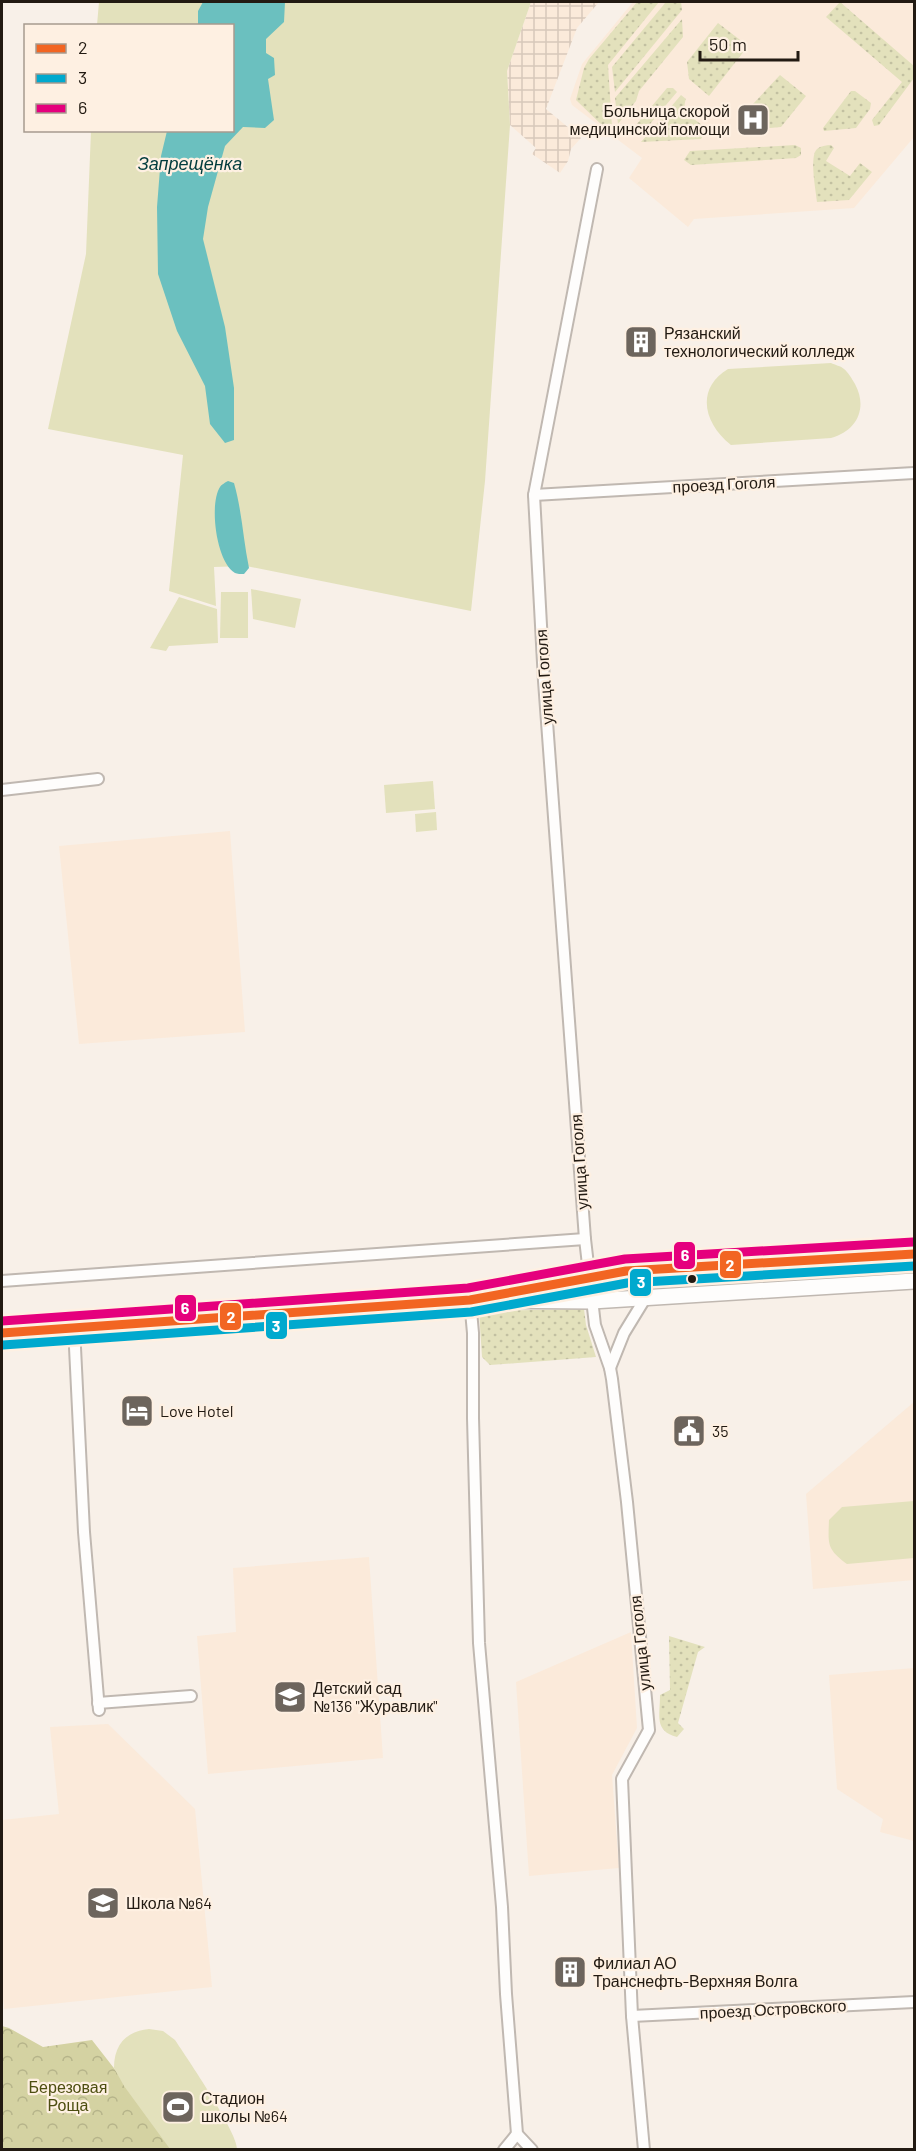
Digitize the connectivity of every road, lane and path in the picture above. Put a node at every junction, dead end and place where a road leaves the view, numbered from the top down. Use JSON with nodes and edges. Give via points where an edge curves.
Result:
{"nodes":[{"id":1,"x":597,"y":169,"type":"dead end"},
{"id":2,"x":915,"y":473,"type":"edge"},
{"id":3,"x":534,"y":495,"type":"junction"},
{"id":4,"x":98,"y":779,"type":"dead end"},
{"id":5,"x":2,"y":790,"type":"edge"},
{"id":6,"x":585,"y":1239,"type":"junction"},
{"id":7,"x":915,"y":1254,"type":"edge"},
{"id":8,"x":589,"y":1277,"type":"junction"},
{"id":9,"x":2,"y":1281,"type":"edge"},
{"id":10,"x":915,"y":1281,"type":"edge"},
{"id":11,"x":646,"y":1297,"type":"junction"},
{"id":12,"x":470,"y":1300,"type":"junction"},
{"id":13,"x":592,"y":1301,"type":"junction"},
{"id":14,"x":74,"y":1327,"type":"junction"},
{"id":15,"x":2,"y":1333,"type":"edge"},
{"id":16,"x":610,"y":1368,"type":"junction"},
{"id":17,"x":191,"y":1696,"type":"dead end"},
{"id":18,"x":915,"y":2002,"type":"edge"},
{"id":19,"x":632,"y":2016,"type":"junction"},
{"id":20,"x":517,"y":2134,"type":"junction"},
{"id":21,"x":504,"y":2150,"type":"edge"},
{"id":22,"x":532,"y":2150,"type":"edge"},
{"id":23,"x":644,"y":2150,"type":"edge"}],
"edges":[{"from":1,"to":3,"type":"street","name":"улица Гоголя"},
{"from":2,"to":3,"type":"street","name":"проезд Гоголя"},
{"from":3,"to":6,"type":"street","name":"улица Гоголя"},
{"from":4,"to":5,"type":"street"},
{"from":6,"to":8,"type":"street","name":"улица Гоголя"},
{"from":6,"to":9,"type":"street"},
{"from":7,"to":8,"type":"main road","via":[[626,1270]]},
{"from":8,"to":12,"type":"main road"},
{"from":8,"to":13,"type":"street","name":"улица Гоголя"},
{"from":10,"to":11,"type":"main road"},
{"from":11,"to":13,"type":"main road"},
{"from":11,"to":16,"type":"street","via":[[624,1332]]},
{"from":12,"to":13,"type":"main road"},
{"from":12,"to":14,"type":"main road"},
{"from":12,"to":20,"type":"street","via":[[479,1643]]},
{"from":13,"to":16,"type":"street","name":"улица Гоголя","via":[[595,1324]]},
{"from":14,"to":15,"type":"main road"},
{"from":14,"to":17,"type":"street","via":[[98,1707]]},
{"from":16,"to":19,"type":"street","name":"улица Гоголя","via":[[649,1730],[622,1779]]},
{"from":18,"to":19,"type":"street","name":"проезд Островского"},
{"from":19,"to":23,"type":"street","name":"улица Гоголя"},
{"from":20,"to":21,"type":"street"},
{"from":20,"to":22,"type":"street"}]}
